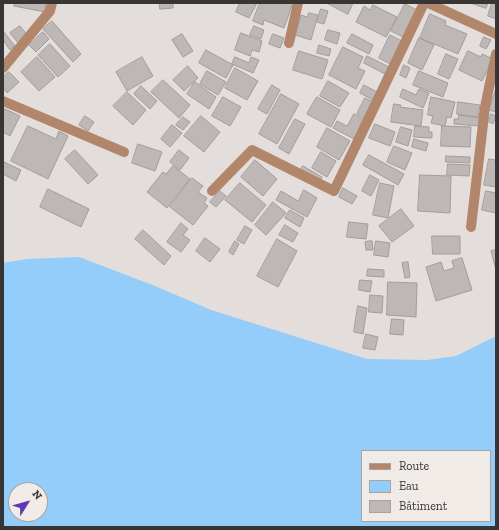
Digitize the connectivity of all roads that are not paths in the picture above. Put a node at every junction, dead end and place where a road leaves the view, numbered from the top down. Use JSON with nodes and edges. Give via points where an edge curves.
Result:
{"nodes":[{"id":1,"x":52,"y":3,"type":"edge"},
{"id":2,"x":298,"y":3,"type":"edge"},
{"id":3,"x":424,"y":3,"type":"edge"},
{"id":4,"x":428,"y":3,"type":"edge"},
{"id":5,"x":496,"y":34,"type":"edge"},
{"id":6,"x":289,"y":42,"type":"dead end"},
{"id":7,"x":496,"y":54,"type":"edge"},
{"id":8,"x":3,"y":68,"type":"edge"},
{"id":9,"x":3,"y":101,"type":"edge"},
{"id":10,"x":124,"y":152,"type":"dead end"},
{"id":11,"x":212,"y":191,"type":"dead end"},
{"id":12,"x":471,"y":227,"type":"dead end"}],
"edges":[{"from":1,"to":8,"type":"street","via":[[50,12]]},
{"from":2,"to":6,"type":"street"},
{"from":3,"to":11,"type":"street","via":[[334,191],[252,150]]},
{"from":4,"to":5,"type":"street"},
{"from":7,"to":12,"type":"street","via":[[485,107]]},
{"from":9,"to":10,"type":"street"}]}
